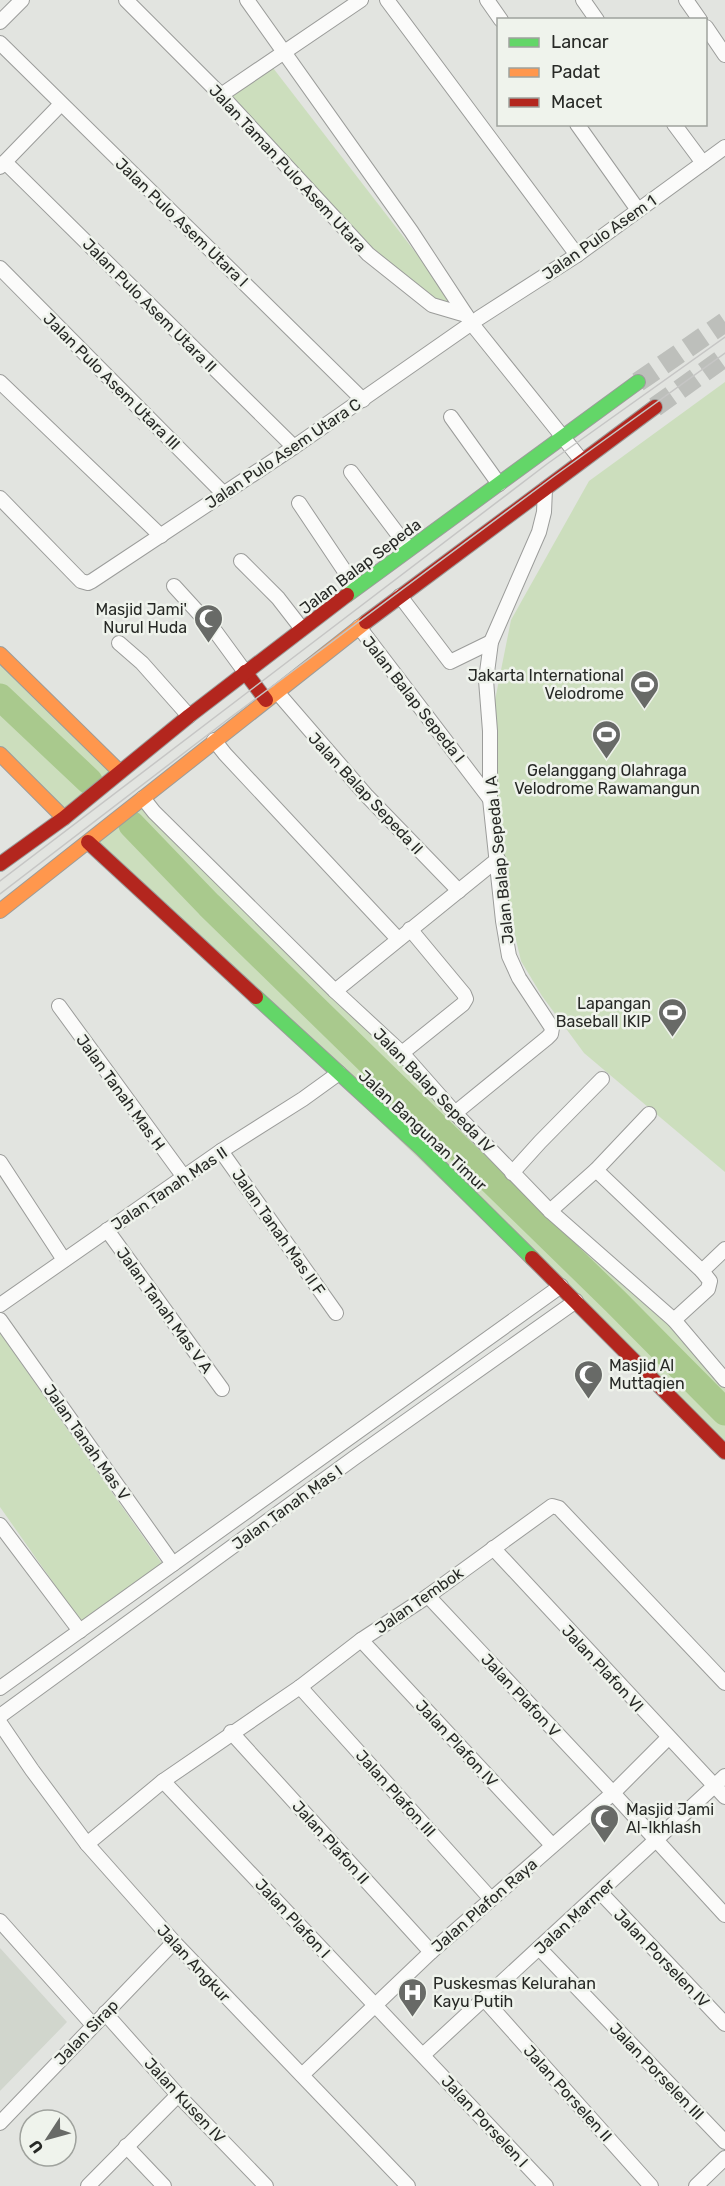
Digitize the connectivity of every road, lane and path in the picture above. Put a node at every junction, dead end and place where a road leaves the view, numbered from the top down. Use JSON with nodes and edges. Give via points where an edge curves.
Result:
{"nodes":[{"id":1,"x":22,"y":0,"type":"edge"},
{"id":2,"x":126,"y":0,"type":"edge"},
{"id":3,"x":247,"y":0,"type":"edge"},
{"id":4,"x":361,"y":0,"type":"edge"},
{"id":5,"x":387,"y":0,"type":"edge"},
{"id":6,"x":583,"y":0,"type":"edge"},
{"id":7,"x":686,"y":0,"type":"edge"},
{"id":8,"x":493,"y":2,"type":"edge"},
{"id":9,"x":500,"y":18,"type":"edge"},
{"id":10,"x":596,"y":18,"type":"edge"},
{"id":11,"x":699,"y":18,"type":"edge"},
{"id":12,"x":0,"y":22,"type":"edge"},
{"id":13,"x":707,"y":30,"type":"edge"},
{"id":14,"x":0,"y":44,"type":"edge"},
{"id":15,"x":286,"y":52,"type":"junction"},
{"id":16,"x":725,"y":55,"type":"edge"},
{"id":17,"x":221,"y":95,"type":"junction"},
{"id":18,"x":62,"y":104,"type":"junction"},
{"id":19,"x":578,"y":126,"type":"edge"},
{"id":20,"x":675,"y":126,"type":"edge"},
{"id":21,"x":725,"y":147,"type":"edge"},
{"id":22,"x":703,"y":163,"type":"junction"},
{"id":23,"x":3,"y":165,"type":"edge"},
{"id":24,"x":638,"y":210,"type":"junction"},
{"id":25,"x":577,"y":255,"type":"junction"},
{"id":26,"x":0,"y":268,"type":"edge"},
{"id":27,"x":469,"y":319,"type":"junction"},
{"id":28,"x":0,"y":382,"type":"edge"},
{"id":29,"x":638,"y":382,"type":"tunnel mouth"},
{"id":30,"x":363,"y":400,"type":"junction"},
{"id":31,"x":655,"y":407,"type":"tunnel mouth"},
{"id":32,"x":451,"y":417,"type":"dead end"},
{"id":33,"x":564,"y":436,"type":"junction"},
{"id":34,"x":294,"y":447,"type":"junction"},
{"id":35,"x":582,"y":461,"type":"junction"},
{"id":36,"x":351,"y":472,"type":"dead end"},
{"id":37,"x":499,"y":484,"type":"junction"},
{"id":38,"x":544,"y":489,"type":"junction"},
{"id":39,"x":223,"y":493,"type":"junction"},
{"id":40,"x":0,"y":498,"type":"edge"},
{"id":41,"x":299,"y":504,"type":"dead end"},
{"id":42,"x":161,"y":536,"type":"junction"},
{"id":43,"x":409,"y":549,"type":"junction"},
{"id":44,"x":241,"y":561,"type":"dead end"},
{"id":45,"x":174,"y":586,"type":"dead end"},
{"id":46,"x":356,"y":588,"type":"junction"},
{"id":47,"x":400,"y":596,"type":"junction"},
{"id":48,"x":359,"y":627,"type":"junction"},
{"id":49,"x":302,"y":629,"type":"junction"},
{"id":50,"x":491,"y":642,"type":"junction"},
{"id":51,"x":119,"y":643,"type":"dead end"},
{"id":52,"x":0,"y":654,"type":"edge"},
{"id":53,"x":245,"y":672,"type":"junction"},
{"id":54,"x":271,"y":696,"type":"junction"},
{"id":55,"x":189,"y":716,"type":"junction"},
{"id":56,"x":214,"y":740,"type":"junction"},
{"id":57,"x":0,"y":754,"type":"edge"},
{"id":58,"x":120,"y":772,"type":"junction"},
{"id":59,"x":143,"y":798,"type":"junction"},
{"id":60,"x":490,"y":799,"type":"junction"},
{"id":61,"x":64,"y":818,"type":"junction"},
{"id":62,"x":34,"y":839,"type":"junction"},
{"id":63,"x":88,"y":842,"type":"junction"},
{"id":64,"x":0,"y":856,"type":"edge"},
{"id":65,"x":498,"y":859,"type":"junction"},
{"id":66,"x":0,"y":864,"type":"edge"},
{"id":67,"x":459,"y":891,"type":"junction"},
{"id":68,"x":0,"y":911,"type":"edge"},
{"id":69,"x":410,"y":929,"type":"junction"},
{"id":70,"x":398,"y":939,"type":"junction"},
{"id":71,"x":335,"y":991,"type":"junction"},
{"id":72,"x":59,"y":1006,"type":"dead end"},
{"id":73,"x":402,"y":1053,"type":"junction"},
{"id":74,"x":339,"y":1073,"type":"junction"},
{"id":75,"x":602,"y":1079,"type":"dead end"},
{"id":76,"x":455,"y":1113,"type":"junction"},
{"id":77,"x":650,"y":1114,"type":"dead end"},
{"id":78,"x":221,"y":1151,"type":"junction"},
{"id":79,"x":0,"y":1162,"type":"edge"},
{"id":80,"x":596,"y":1170,"type":"junction"},
{"id":81,"x":512,"y":1173,"type":"junction"},
{"id":82,"x":184,"y":1178,"type":"junction"},
{"id":83,"x":550,"y":1211,"type":"junction"},
{"id":84,"x":107,"y":1230,"type":"junction"},
{"id":85,"x":725,"y":1249,"type":"edge"},
{"id":86,"x":64,"y":1260,"type":"junction"},
{"id":87,"x":702,"y":1271,"type":"junction"},
{"id":88,"x":561,"y":1286,"type":"junction"},
{"id":89,"x":576,"y":1301,"type":"junction"},
{"id":90,"x":0,"y":1305,"type":"edge"},
{"id":91,"x":336,"y":1312,"type":"dead end"},
{"id":92,"x":0,"y":1320,"type":"edge"},
{"id":93,"x":674,"y":1320,"type":"junction"},
{"id":94,"x":725,"y":1380,"type":"edge"},
{"id":95,"x":222,"y":1389,"type":"dead end"},
{"id":96,"x":725,"y":1452,"type":"edge"},
{"id":97,"x":0,"y":1525,"type":"edge"},
{"id":98,"x":492,"y":1548,"type":"junction"},
{"id":99,"x":173,"y":1564,"type":"junction"},
{"id":100,"x":428,"y":1596,"type":"junction"},
{"id":101,"x":80,"y":1631,"type":"junction"},
{"id":102,"x":361,"y":1640,"type":"junction"},
{"id":103,"x":725,"y":1683,"type":"edge"},
{"id":104,"x":300,"y":1687,"type":"junction"},
{"id":105,"x":0,"y":1688,"type":"edge"},
{"id":106,"x":0,"y":1716,"type":"edge"},
{"id":107,"x":0,"y":1723,"type":"edge"},
{"id":108,"x":231,"y":1732,"type":"junction"},
{"id":109,"x":668,"y":1738,"type":"junction"},
{"id":110,"x":163,"y":1781,"type":"junction"},
{"id":111,"x":720,"y":1781,"type":"edge"},
{"id":112,"x":613,"y":1793,"type":"junction"},
{"id":113,"x":725,"y":1797,"type":"edge"},
{"id":114,"x":656,"y":1840,"type":"junction"},
{"id":115,"x":87,"y":1844,"type":"junction"},
{"id":116,"x":552,"y":1845,"type":"junction"},
{"id":117,"x":600,"y":1892,"type":"junction"},
{"id":118,"x":492,"y":1899,"type":"junction"},
{"id":119,"x":725,"y":1915,"type":"edge"},
{"id":120,"x":0,"y":1921,"type":"edge"},
{"id":121,"x":174,"y":1942,"type":"junction"},
{"id":122,"x":539,"y":1948,"type":"junction"},
{"id":123,"x":431,"y":1952,"type":"junction"},
{"id":124,"x":484,"y":1999,"type":"junction"},
{"id":125,"x":375,"y":2005,"type":"junction"},
{"id":126,"x":105,"y":2013,"type":"junction"},
{"id":127,"x":725,"y":2024,"type":"edge"},
{"id":128,"x":93,"y":2025,"type":"junction"},
{"id":129,"x":423,"y":2055,"type":"junction"},
{"id":130,"x":302,"y":2075,"type":"junction"},
{"id":131,"x":178,"y":2095,"type":"junction"},
{"id":132,"x":0,"y":2123,"type":"edge"},
{"id":133,"x":725,"y":2142,"type":"edge"},
{"id":134,"x":126,"y":2146,"type":"junction"},
{"id":135,"x":725,"y":2158,"type":"edge"},
{"id":136,"x":88,"y":2186,"type":"edge"},
{"id":137,"x":164,"y":2186,"type":"edge"},
{"id":138,"x":266,"y":2186,"type":"edge"},
{"id":139,"x":408,"y":2186,"type":"edge"},
{"id":140,"x":546,"y":2186,"type":"edge"},
{"id":141,"x":651,"y":2186,"type":"edge"},
{"id":142,"x":696,"y":2186,"type":"edge"}],
"edges":[{"from":1,"to":12,"type":"street"},
{"from":2,"to":17,"type":"street","name":"Jalan Taman Pulo Asem Utara"},
{"from":3,"to":15,"type":"street"},
{"from":4,"to":15,"type":"street"},
{"from":5,"to":25,"type":"street"},
{"from":6,"to":10,"type":"street"},
{"from":7,"to":11,"type":"street"},
{"from":8,"to":9,"type":"street"},
{"from":13,"to":16,"type":"street"},
{"from":14,"to":18,"type":"street","name":"Jalan Pulo Asem Utara I"},
{"from":15,"to":17,"type":"street"},
{"from":15,"to":27,"type":"street"},
{"from":17,"to":27,"type":"street","name":"Jalan Taman Pulo Asem Utara","via":[[368,254],[432,305]]},
{"from":18,"to":23,"type":"street"},
{"from":18,"to":30,"type":"street","name":"Jalan Pulo Asem Utara I"},
{"from":19,"to":24,"type":"street"},
{"from":20,"to":22,"type":"street"},
{"from":21,"to":22,"type":"street","name":"Jalan Pulo Asem 1"},
{"from":22,"to":24,"type":"street","name":"Jalan Pulo Asem 1"},
{"from":23,"to":34,"type":"street","name":"Jalan Pulo Asem Utara II"},
{"from":24,"to":25,"type":"street","name":"Jalan Pulo Asem 1"},
{"from":25,"to":27,"type":"street","name":"Jalan Pulo Asem 1"},
{"from":26,"to":39,"type":"street","name":"Jalan Pulo Asem Utara III"},
{"from":27,"to":30,"type":"street","name":"Jalan Pulo Asem Utara C"},
{"from":27,"to":33,"type":"street"},
{"from":28,"to":42,"type":"street"},
{"from":29,"to":33,"type":"main road","name":"Jalan Balap Sepeda"},
{"from":30,"to":34,"type":"street","name":"Jalan Pulo Asem Utara C"},
{"from":31,"to":35,"type":"main road"},
{"from":32,"to":37,"type":"street"},
{"from":33,"to":35,"type":"street"},
{"from":33,"to":37,"type":"main road","name":"Jalan Balap Sepeda"},
{"from":34,"to":39,"type":"street","name":"Jalan Pulo Asem Utara C"},
{"from":35,"to":38,"type":"main road"},
{"from":36,"to":43,"type":"street"},
{"from":37,"to":43,"type":"main road","name":"Jalan Balap Sepeda"},
{"from":38,"to":47,"type":"main road"},
{"from":38,"to":50,"type":"street","name":"Jalan Balap Sepeda I A","via":[[539,532]]},
{"from":39,"to":42,"type":"street","name":"Jalan Pulo Asem Utara C"},
{"from":40,"to":42,"type":"street","name":"Jalan Pulo Asem Utara C","via":[[81,581],[88,583]]},
{"from":41,"to":46,"type":"street"},
{"from":43,"to":46,"type":"main road","name":"Jalan Balap Sepeda"},
{"from":44,"to":49,"type":"street"},
{"from":45,"to":53,"type":"street"},
{"from":46,"to":49,"type":"main road","name":"Jalan Balap Sepeda"},
{"from":47,"to":48,"type":"main road"},
{"from":47,"to":50,"type":"street","via":[[450,662]]},
{"from":48,"to":54,"type":"main road"},
{"from":48,"to":60,"type":"street","name":"Jalan Balap Sepeda I"},
{"from":49,"to":53,"type":"main road","name":"Jalan Balap Sepeda"},
{"from":50,"to":60,"type":"street","name":"Jalan Balap Sepeda I A","via":[[486,680]]},
{"from":51,"to":55,"type":"street"},
{"from":52,"to":58,"type":"main road"},
{"from":53,"to":54,"type":"main road"},
{"from":53,"to":55,"type":"main road","name":"Jalan Balap Sepeda"},
{"from":54,"to":56,"type":"main road"},
{"from":54,"to":67,"type":"street","name":"Jalan Balap Sepeda II"},
{"from":55,"to":58,"type":"main road","name":"Jalan Balap Sepeda"},
{"from":56,"to":59,"type":"main road"},
{"from":56,"to":70,"type":"street"},
{"from":57,"to":61,"type":"main road"},
{"from":58,"to":61,"type":"main road","name":"Jalan Balap Sepeda"},
{"from":59,"to":63,"type":"main road"},
{"from":59,"to":71,"type":"street","name":"Jalan Balap Sepeda IV"},
{"from":60,"to":65,"type":"street","name":"Jalan Balap Sepeda I A"},
{"from":61,"to":62,"type":"main road","name":"Jalan Balap Sepeda"},
{"from":62,"to":64,"type":"main road"},
{"from":62,"to":66,"type":"main road"},
{"from":63,"to":68,"type":"main road"},
{"from":63,"to":74,"type":"main road","name":"Jalan Bangunan Timur"},
{"from":65,"to":67,"type":"street"},
{"from":65,"to":76,"type":"street","name":"Jalan Balap Sepeda I A","via":[[509,956],[552,1031]]},
{"from":67,"to":69,"type":"street"},
{"from":69,"to":70,"type":"street"},
{"from":69,"to":73,"type":"street","via":[[465,999]]},
{"from":70,"to":71,"type":"street"},
{"from":71,"to":73,"type":"street","name":"Jalan Balap Sepeda IV"},
{"from":72,"to":82,"type":"street","name":"Jalan Tanah Mas H"},
{"from":73,"to":76,"type":"street","name":"Jalan Balap Sepeda IV"},
{"from":74,"to":78,"type":"street","name":"Jalan Tanah Mas II"},
{"from":74,"to":88,"type":"main road","name":"Jalan Bangunan Timur"},
{"from":75,"to":81,"type":"street"},
{"from":76,"to":81,"type":"street","name":"Jalan Balap Sepeda IV"},
{"from":77,"to":80,"type":"street"},
{"from":78,"to":82,"type":"street","name":"Jalan Tanah Mas II"},
{"from":78,"to":91,"type":"street","name":"Jalan Tanah Mas II F"},
{"from":79,"to":86,"type":"street"},
{"from":80,"to":83,"type":"street"},
{"from":80,"to":87,"type":"street"},
{"from":81,"to":83,"type":"street","name":"Jalan Balap Sepeda IV"},
{"from":82,"to":84,"type":"street","name":"Jalan Tanah Mas II"},
{"from":83,"to":93,"type":"street","name":"Jalan Balap Sepeda IV"},
{"from":84,"to":86,"type":"street","name":"Jalan Tanah Mas II"},
{"from":84,"to":95,"type":"street","name":"Jalan Tanah Mas V A"},
{"from":85,"to":87,"type":"street"},
{"from":86,"to":90,"type":"street","name":"Jalan Tanah Mas II"},
{"from":87,"to":93,"type":"street","via":[[710,1286]]},
{"from":88,"to":89,"type":"main road","name":"Jalan Bangunan Timur"},
{"from":88,"to":99,"type":"street","name":"Jalan Tanah Mas I"},
{"from":89,"to":96,"type":"main road","name":"Jalan Bangunan Timur"},
{"from":89,"to":106,"type":"street","name":"Jalan Tanah Mas I"},
{"from":92,"to":99,"type":"street","name":"Jalan Tanah Mas V"},
{"from":93,"to":94,"type":"street","name":"Jalan Balap Sepeda IV"},
{"from":97,"to":101,"type":"street"},
{"from":98,"to":100,"type":"street","name":"Jalan Tembok"},
{"from":98,"to":103,"type":"street","name":"Jalan Tembok","via":[[555,1506]]},
{"from":98,"to":109,"type":"street","name":"Jalan Plafon VI"},
{"from":99,"to":101,"type":"street","name":"Jalan Tanah Mas I"},
{"from":100,"to":102,"type":"street","name":"Jalan Tembok"},
{"from":100,"to":112,"type":"street","name":"Jalan Plafon V"},
{"from":101,"to":105,"type":"street","name":"Jalan Tanah Mas I"},
{"from":102,"to":104,"type":"street","name":"Jalan Tembok"},
{"from":102,"to":116,"type":"street","name":"Jalan Plafon IV"},
{"from":104,"to":108,"type":"street","name":"Jalan Tembok"},
{"from":104,"to":118,"type":"street","name":"Jalan Plafon III"},
{"from":107,"to":115,"type":"street","name":"Jalan Angkur"},
{"from":108,"to":110,"type":"street","name":"Jalan Tembok"},
{"from":108,"to":123,"type":"street","name":"Jalan Plafon II"},
{"from":109,"to":111,"type":"street","name":"Jalan Plafon VI"},
{"from":109,"to":112,"type":"street","name":"Jalan Plafon Raya"},
{"from":110,"to":115,"type":"street","name":"Jalan Tembok"},
{"from":110,"to":125,"type":"street","name":"Jalan Plafon I"},
{"from":111,"to":113,"type":"street","name":"Jalan Plafon VI"},
{"from":111,"to":114,"type":"street","name":"Jalan Marmer"},
{"from":112,"to":114,"type":"street","name":"Jalan Plafon V"},
{"from":112,"to":116,"type":"street","name":"Jalan Plafon Raya"},
{"from":114,"to":117,"type":"street","name":"Jalan Marmer"},
{"from":114,"to":119,"type":"street","name":"Jalan Plafon V"},
{"from":115,"to":121,"type":"street","name":"Jalan Angkur"},
{"from":116,"to":118,"type":"street","name":"Jalan Plafon Raya"},
{"from":117,"to":122,"type":"street","name":"Jalan Marmer"},
{"from":117,"to":127,"type":"street","name":"Jalan Porselen IV"},
{"from":118,"to":123,"type":"street","name":"Jalan Plafon Raya"},
{"from":120,"to":128,"type":"street"},
{"from":121,"to":126,"type":"street","name":"Jalan Sirap"},
{"from":121,"to":130,"type":"street","name":"Jalan Angkur"},
{"from":122,"to":124,"type":"street","name":"Jalan Marmer"},
{"from":122,"to":133,"type":"street","name":"Jalan Porselen III"},
{"from":123,"to":125,"type":"street","name":"Jalan Plafon Raya"},
{"from":124,"to":129,"type":"street","name":"Jalan Marmer"},
{"from":124,"to":141,"type":"street","name":"Jalan Porselen II"},
{"from":125,"to":129,"type":"street","name":"Jalan Plafon I"},
{"from":125,"to":130,"type":"street","name":"Jalan Plafon Raya"},
{"from":126,"to":128,"type":"street","name":"Jalan Sirap"},
{"from":126,"to":131,"type":"street","name":"Jalan Kusen IV"},
{"from":128,"to":132,"type":"street","name":"Jalan Sirap"},
{"from":129,"to":140,"type":"street","name":"Jalan Porselen I"},
{"from":130,"to":139,"type":"street","name":"Jalan Angkur"},
{"from":131,"to":134,"type":"street"},
{"from":131,"to":138,"type":"street","name":"Jalan Kusen IV"},
{"from":134,"to":136,"type":"street"},
{"from":134,"to":137,"type":"street"},
{"from":135,"to":142,"type":"street"}]}
